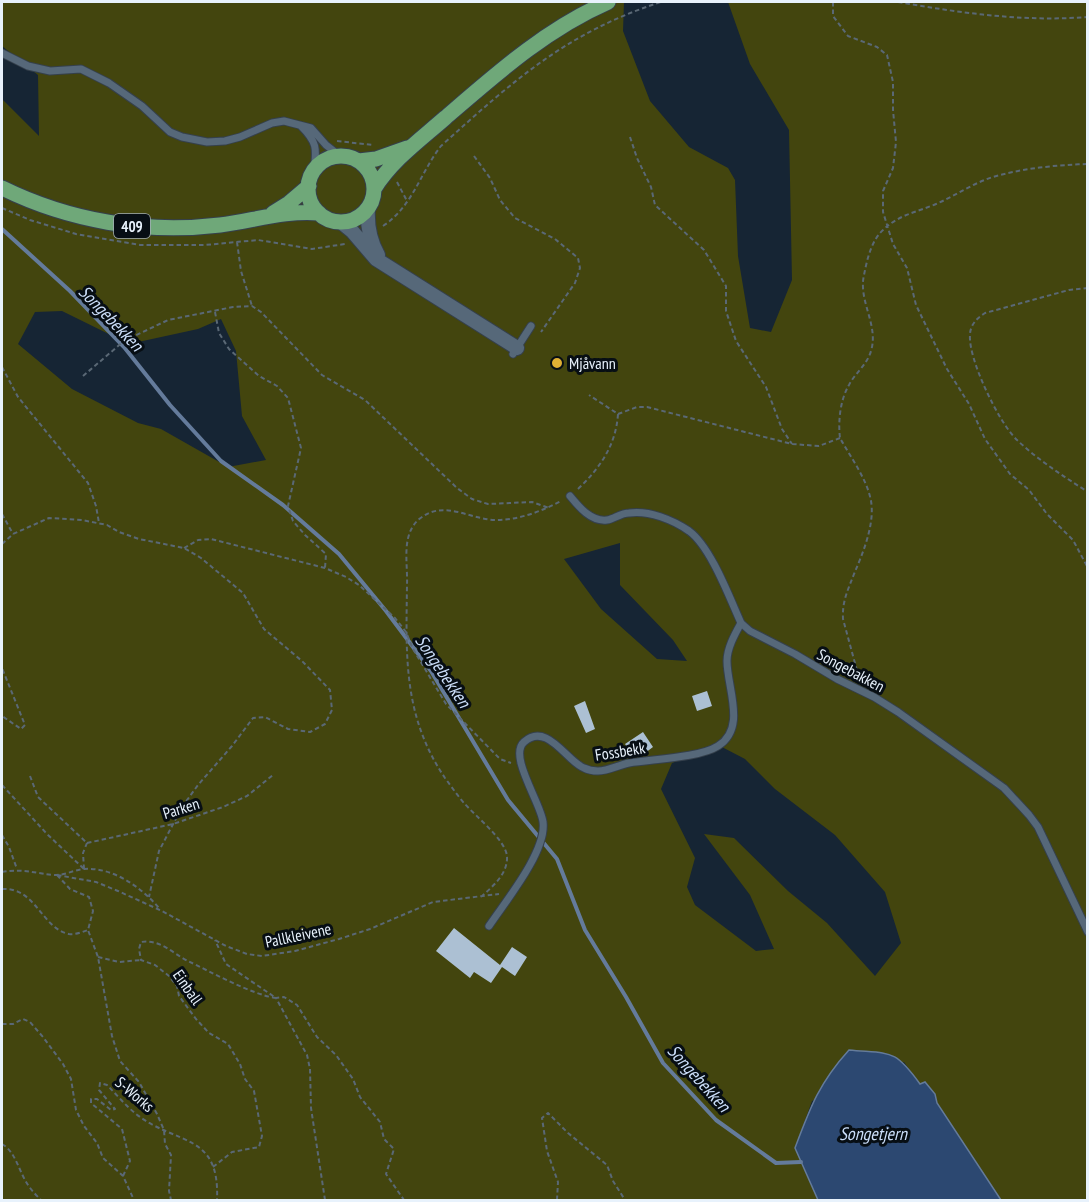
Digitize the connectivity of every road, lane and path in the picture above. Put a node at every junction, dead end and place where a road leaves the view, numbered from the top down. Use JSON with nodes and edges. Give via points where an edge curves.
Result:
{"nodes":[{"id":1,"x":609,"y":2,"type":"edge"},
{"id":2,"x":662,"y":2,"type":"edge"},
{"id":3,"x":833,"y":2,"type":"edge"},
{"id":4,"x":898,"y":2,"type":"edge"},
{"id":5,"x":1088,"y":17,"type":"edge"},
{"id":6,"x":2,"y":54,"type":"edge"},
{"id":7,"x":299,"y":124,"type":"junction"},
{"id":8,"x":630,"y":137,"type":"dead end"},
{"id":9,"x":410,"y":147,"type":"junction"},
{"id":10,"x":340,"y":156,"type":"junction"},
{"id":11,"x":474,"y":156,"type":"dead end"},
{"id":12,"x":359,"y":161,"type":"junction"},
{"id":13,"x":1088,"y":164,"type":"edge"},
{"id":14,"x":314,"y":171,"type":"junction"},
{"id":15,"x":309,"y":186,"type":"junction"},
{"id":16,"x":2,"y":188,"type":"edge"},
{"id":17,"x":374,"y":189,"type":"junction"},
{"id":18,"x":2,"y":208,"type":"edge"},
{"id":19,"x":368,"y":208,"type":"junction"},
{"id":20,"x":319,"y":213,"type":"junction"},
{"id":21,"x":268,"y":216,"type":"junction"},
{"id":22,"x":341,"y":222,"type":"junction"},
{"id":23,"x":888,"y":226,"type":"junction"},
{"id":24,"x":364,"y":236,"type":"junction"},
{"id":25,"x":237,"y":241,"type":"junction"},
{"id":26,"x":1088,"y":288,"type":"edge"},
{"id":27,"x":252,"y":306,"type":"junction"},
{"id":28,"x":215,"y":311,"type":"junction"},
{"id":29,"x":531,"y":326,"type":"dead end"},
{"id":30,"x":541,"y":332,"type":"dead end"},
{"id":31,"x":515,"y":351,"type":"joint"},
{"id":32,"x":2,"y":367,"type":"edge"},
{"id":33,"x":83,"y":376,"type":"dead end"},
{"id":34,"x":589,"y":395,"type":"dead end"},
{"id":35,"x":618,"y":414,"type":"junction"},
{"id":36,"x":840,"y":438,"type":"junction"},
{"id":37,"x":792,"y":444,"type":"junction"},
{"id":38,"x":1088,"y":492,"type":"edge"},
{"id":39,"x":570,"y":496,"type":"junction"},
{"id":40,"x":549,"y":508,"type":"junction"},
{"id":41,"x":2,"y":513,"type":"edge"},
{"id":42,"x":100,"y":523,"type":"junction"},
{"id":43,"x":13,"y":534,"type":"junction"},
{"id":44,"x":2,"y":544,"type":"edge"},
{"id":45,"x":184,"y":548,"type":"junction"},
{"id":46,"x":325,"y":568,"type":"junction"},
{"id":47,"x":1088,"y":568,"type":"edge"},
{"id":48,"x":741,"y":623,"type":"junction"},
{"id":49,"x":2,"y":632,"type":"edge"},
{"id":50,"x":406,"y":632,"type":"junction"},
{"id":51,"x":861,"y":690,"type":"junction"},
{"id":52,"x":2,"y":716,"type":"edge"},
{"id":53,"x":520,"y":765,"type":"junction"},
{"id":54,"x":273,"y":775,"type":"dead end"},
{"id":55,"x":30,"y":776,"type":"dead end"},
{"id":56,"x":2,"y":785,"type":"edge"},
{"id":57,"x":173,"y":824,"type":"junction"},
{"id":58,"x":2,"y":835,"type":"edge"},
{"id":59,"x":87,"y":843,"type":"junction"},
{"id":60,"x":17,"y":869,"type":"junction"},
{"id":61,"x":84,"y":869,"type":"junction"},
{"id":62,"x":2,"y":872,"type":"edge"},
{"id":63,"x":57,"y":875,"type":"junction"},
{"id":64,"x":2,"y":889,"type":"edge"},
{"id":65,"x":149,"y":897,"type":"junction"},
{"id":66,"x":162,"y":911,"type":"junction"},
{"id":67,"x":489,"y":926,"type":"dead end"},
{"id":68,"x":87,"y":930,"type":"junction"},
{"id":69,"x":1088,"y":933,"type":"edge"},
{"id":70,"x":215,"y":940,"type":"junction"},
{"id":71,"x":98,"y":957,"type":"junction"},
{"id":72,"x":141,"y":960,"type":"junction"},
{"id":73,"x":276,"y":998,"type":"junction"},
{"id":74,"x":2,"y":1024,"type":"edge"},
{"id":75,"x":164,"y":1130,"type":"junction"},
{"id":76,"x":2,"y":1144,"type":"edge"},
{"id":77,"x":213,"y":1167,"type":"junction"},
{"id":78,"x":123,"y":1176,"type":"junction"},
{"id":79,"x":41,"y":1200,"type":"edge"},
{"id":80,"x":134,"y":1200,"type":"edge"},
{"id":81,"x":171,"y":1200,"type":"edge"},
{"id":82,"x":217,"y":1200,"type":"edge"},
{"id":83,"x":325,"y":1200,"type":"edge"},
{"id":84,"x":404,"y":1200,"type":"edge"},
{"id":85,"x":557,"y":1200,"type":"edge"},
{"id":86,"x":625,"y":1200,"type":"edge"}],
"edges":[{"from":1,"to":9,"type":"main road","via":[[524,51]]},
{"from":2,"to":24,"type":"path","via":[[590,31],[526,72],[441,146],[408,202],[389,222]]},
{"from":3,"to":23,"type":"path","via":[[833,16],[848,36],[887,55],[893,82],[896,142],[893,168],[882,201]]},
{"from":4,"to":5,"type":"path","via":[[1001,17]]},
{"from":6,"to":7,"type":"lane","via":[[28,66],[81,69],[109,82],[170,132],[190,139],[215,142],[240,138],[278,121]]},
{"from":7,"to":10,"type":"lane","via":[[311,128]]},
{"from":7,"to":14,"type":"lane","via":[[315,146]]},
{"from":8,"to":37,"type":"path","via":[[655,205],[704,250],[726,286],[726,311],[736,341],[766,387]]},
{"from":9,"to":12,"type":"main road"},
{"from":9,"to":17,"type":"main road"},
{"from":10,"to":12,"type":"main road"},
{"from":10,"to":14,"type":"main road","via":[[326,160]]},
{"from":11,"to":30,"type":"path","via":[[515,218],[555,239],[578,258],[580,268],[575,283]]},
{"from":12,"to":17,"type":"main road","via":[[372,176]]},
{"from":13,"to":23,"type":"path","via":[[1047,166],[992,177]]},
{"from":14,"to":15,"type":"main road"},
{"from":15,"to":20,"type":"main road","via":[[311,201]]},
{"from":15,"to":21,"type":"main road","number":"409"},
{"from":16,"to":21,"type":"main road","number":"409","via":[[58,211],[126,225],[200,227]]},
{"from":17,"to":19,"type":"main road"},
{"from":18,"to":25,"type":"path","via":[[53,228],[116,242],[172,246]]},
{"from":19,"to":22,"type":"main road","via":[[356,218]]},
{"from":19,"to":24,"type":"street"},
{"from":20,"to":21,"type":"main road","number":"409"},
{"from":20,"to":22,"type":"main road","number":"409"},
{"from":22,"to":24,"type":"street"},
{"from":23,"to":36,"type":"path","via":[[871,248],[863,279],[872,326],[871,351],[848,386],[840,418]]},
{"from":23,"to":47,"type":"path","via":[[893,244],[908,268],[916,305],[985,439],[1010,474],[1073,540]]},
{"from":24,"to":25,"type":"path","via":[[335,247],[312,249],[258,240]]},
{"from":24,"to":31,"type":"street","via":[[382,262]]},
{"from":25,"to":27,"type":"path"},
{"from":26,"to":38,"type":"path","via":[[985,313],[970,334],[987,393],[1015,439]]},
{"from":27,"to":28,"type":"path"},
{"from":27,"to":40,"type":"path","via":[[322,375],[365,399],[472,500],[488,504],[532,502]]},
{"from":28,"to":33,"type":"path","via":[[168,320],[124,341]]},
{"from":28,"to":46,"type":"path","via":[[219,333],[229,349],[288,398],[301,448],[288,506],[293,521],[326,554]]},
{"from":29,"to":31,"type":"lane"},
{"from":32,"to":42,"type":"path","via":[[18,397],[88,483]]},
{"from":34,"to":35,"type":"path"},
{"from":35,"to":37,"type":"path","via":[[647,407]]},
{"from":35,"to":39,"type":"path","via":[[612,445],[589,478]]},
{"from":36,"to":37,"type":"path","via":[[819,446]]},
{"from":36,"to":51,"type":"path","via":[[872,503],[869,530],[843,609]]},
{"from":39,"to":40,"type":"path"},
{"from":39,"to":48,"type":"lane","via":[[582,511],[598,520],[650,513],[691,532],[711,557]]},
{"from":40,"to":50,"type":"path","via":[[509,520],[479,519],[449,509],[423,516],[414,524],[407,543]]},
{"from":41,"to":43,"type":"path"},
{"from":42,"to":43,"type":"path","via":[[49,518]]},
{"from":42,"to":45,"type":"path","via":[[139,539]]},
{"from":43,"to":44,"type":"path"},
{"from":45,"to":46,"type":"path","via":[[198,540],[211,539]]},
{"from":45,"to":57,"type":"path","via":[[243,593],[264,628],[330,690],[332,710],[326,724],[310,732],[288,729],[264,717],[253,718],[198,785]]},
{"from":46,"to":50,"type":"path","via":[[358,585]]},
{"from":48,"to":51,"type":"lane","name":"Songebakken","via":[[750,632]]},
{"from":48,"to":53,"type":"lane","name":"Fossbekk","via":[[727,661],[734,725],[720,746],[597,771],[582,768],[548,739],[534,737],[521,745]]},
{"from":49,"to":52,"type":"path","via":[[2,668],[25,725],[21,729]]},
{"from":50,"to":53,"type":"path","via":[[446,704],[500,759]]},
{"from":50,"to":70,"type":"path","name":"Pallkleivene","via":[[409,691],[429,751],[462,801],[500,841],[506,864],[502,875],[482,897],[433,902],[370,929],[295,951],[247,954]]},
{"from":51,"to":69,"type":"lane","name":"Songebakken","via":[[981,770],[1029,814]]},
{"from":53,"to":67,"type":"lane","via":[[538,802],[543,831],[534,857]]},
{"from":54,"to":57,"type":"path","name":"Parken","via":[[247,796]]},
{"from":55,"to":59,"type":"path","via":[[38,797]]},
{"from":56,"to":61,"type":"path"},
{"from":57,"to":59,"type":"path","name":"Parken"},
{"from":57,"to":65,"type":"path","via":[[159,851]]},
{"from":58,"to":60,"type":"path"},
{"from":59,"to":61,"type":"path"},
{"from":60,"to":62,"type":"path","name":"Pallkleivene"},
{"from":60,"to":63,"type":"path","name":"Pallkleivene"},
{"from":61,"to":63,"type":"path"},
{"from":61,"to":65,"type":"path","via":[[121,878]]},
{"from":63,"to":66,"type":"path","name":"Pallkleivene","via":[[96,882]]},
{"from":63,"to":68,"type":"path","via":[[70,889],[89,897],[93,912]]},
{"from":64,"to":68,"type":"path","via":[[26,895],[60,931],[72,935]]},
{"from":65,"to":66,"type":"path"},
{"from":66,"to":70,"type":"path","name":"Pallkleivene"},
{"from":68,"to":71,"type":"path"},
{"from":70,"to":73,"type":"path","via":[[226,964]]},
{"from":71,"to":72,"type":"path","via":[[119,962]]},
{"from":71,"to":75,"type":"path","via":[[120,1060],[139,1082]]},
{"from":72,"to":73,"type":"path","name":"Einball","via":[[141,942],[151,940],[244,987]]},
{"from":72,"to":77,"type":"path","name":"Einball","via":[[169,976],[196,1019],[209,1033],[228,1044],[254,1091],[262,1136],[259,1147],[232,1152]]},
{"from":73,"to":83,"type":"path","via":[[307,1055]]},
{"from":73,"to":84,"type":"path","via":[[284,997],[297,1005],[316,1037],[336,1055],[380,1122],[384,1139],[394,1149],[386,1174]]},
{"from":74,"to":78,"type":"path","via":[[23,1019],[43,1036],[71,1080],[76,1110],[84,1126],[103,1158]]},
{"from":75,"to":77,"type":"path","via":[[191,1142],[211,1158]]},
{"from":75,"to":78,"type":"path","name":"S-Works","via":[[137,1115],[107,1085],[100,1083],[99,1090],[115,1109],[97,1098],[91,1103],[122,1129],[130,1161]]},
{"from":75,"to":81,"type":"path","via":[[171,1155]]},
{"from":76,"to":79,"type":"path"},
{"from":77,"to":82,"type":"path","via":[[218,1182]]},
{"from":78,"to":80,"type":"path"},
{"from":85,"to":86,"type":"path","via":[[558,1182],[547,1151],[542,1118],[548,1113],[607,1164]]}]}
